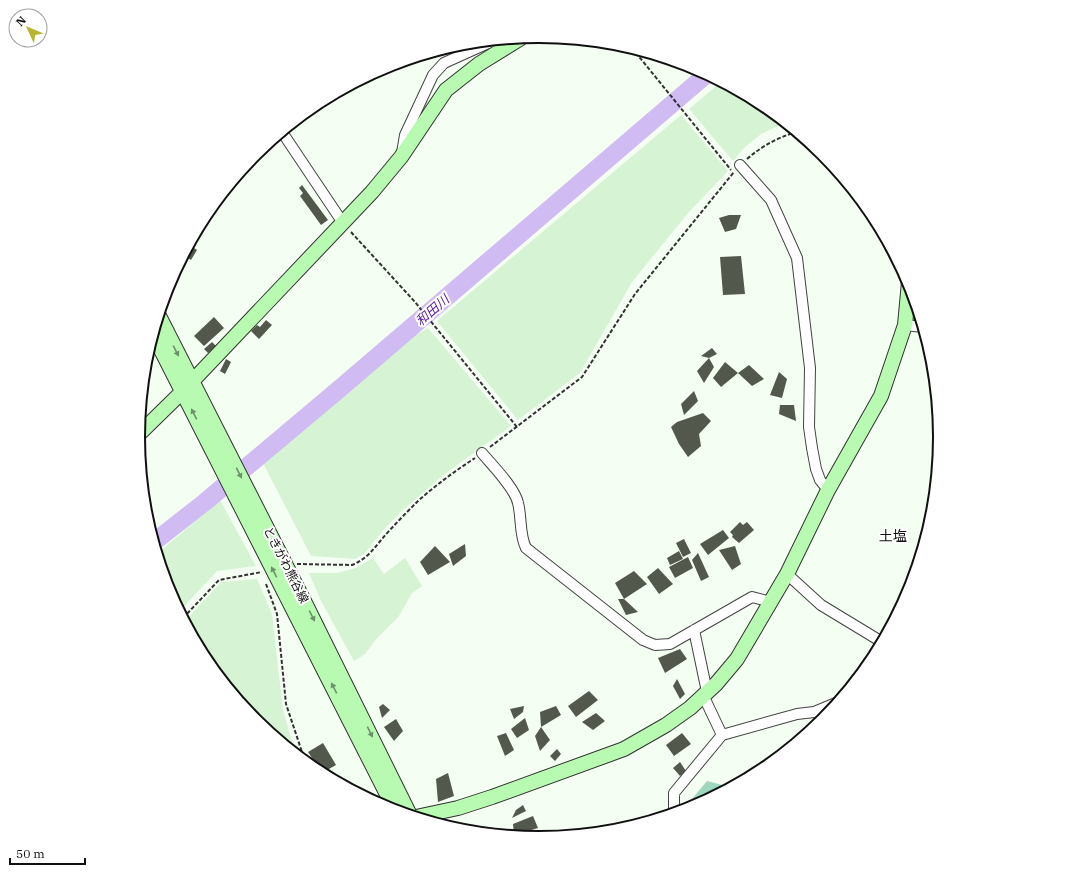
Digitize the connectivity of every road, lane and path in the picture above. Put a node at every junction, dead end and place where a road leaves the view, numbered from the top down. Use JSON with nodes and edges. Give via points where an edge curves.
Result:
{"nodes":[{"id":1,"x":511,"y":44,"type":"edge"},
{"id":2,"x":477,"y":48,"type":"edge"},
{"id":3,"x":639,"y":56,"type":"edge"},
{"id":4,"x":790,"y":134,"type":"edge"},
{"id":5,"x":285,"y":136,"type":"edge"},
{"id":6,"x":402,"y":157,"type":"junction"},
{"id":7,"x":737,"y":169,"type":"junction"},
{"id":8,"x":343,"y":223,"type":"junction"},
{"id":9,"x":907,"y":297,"type":"edge"},
{"id":10,"x":162,"y":323,"type":"edge"},
{"id":11,"x":905,"y":325,"type":"junction"},
{"id":12,"x":917,"y":326,"type":"edge"},
{"id":13,"x":157,"y":340,"type":"edge"},
{"id":14,"x":187,"y":386,"type":"junction"},
{"id":15,"x":517,"y":427,"type":"junction"},
{"id":16,"x":145,"y":429,"type":"edge"},
{"id":17,"x":482,"y":452,"type":"junction"},
{"id":18,"x":828,"y":490,"type":"junction"},
{"id":19,"x":251,"y":511,"type":"junction"},
{"id":20,"x":287,"y":566,"type":"junction"},
{"id":21,"x":267,"y":570,"type":"junction"},
{"id":22,"x":787,"y":574,"type":"junction"},
{"id":23,"x":771,"y":602,"type":"junction"},
{"id":24,"x":187,"y":613,"type":"edge"},
{"id":25,"x":694,"y":630,"type":"junction"},
{"id":26,"x":877,"y":639,"type":"edge"},
{"id":27,"x":705,"y":694,"type":"junction"},
{"id":28,"x":826,"y":707,"type":"edge"},
{"id":29,"x":722,"y":734,"type":"junction"},
{"id":30,"x":302,"y":752,"type":"edge"},
{"id":31,"x":391,"y":802,"type":"edge"},
{"id":32,"x":674,"y":807,"type":"edge"},
{"id":33,"x":407,"y":808,"type":"edge"},
{"id":34,"x":427,"y":815,"type":"edge"}],
"edges":[{"from":1,"to":6,"type":"street","via":[[479,64],[446,90]]},
{"from":2,"to":6,"type":"street","via":[[444,63],[432,75],[405,135]]},
{"from":3,"to":7,"type":"path"},
{"from":4,"to":7,"type":"path","via":[[760,148]]},
{"from":5,"to":8,"type":"street"},
{"from":6,"to":8,"type":"street"},
{"from":7,"to":15,"type":"path","via":[[635,294],[582,377]]},
{"from":7,"to":18,"type":"street","via":[[771,200],[797,258],[810,368],[810,434],[816,469]]},
{"from":8,"to":14,"type":"street"},
{"from":8,"to":15,"type":"path","via":[[415,302]]},
{"from":9,"to":11,"type":"street"},
{"from":10,"to":14,"type":"street","name":"ときがわ熊谷線","one_way":true},
{"from":11,"to":12,"type":"street"},
{"from":11,"to":18,"type":"street","via":[[881,396]]},
{"from":13,"to":14,"type":"street","name":"ときがわ熊谷線"},
{"from":14,"to":16,"type":"street"},
{"from":14,"to":19,"type":"street","name":"ときがわ熊谷線"},
{"from":15,"to":17,"type":"path"},
{"from":17,"to":20,"type":"path","via":[[420,500],[361,562],[352,565]]},
{"from":17,"to":25,"type":"street","via":[[518,502],[522,541],[526,548],[643,640],[655,645],[670,644]]},
{"from":18,"to":22,"type":"street"},
{"from":19,"to":20,"type":"street","name":"ときがわ熊谷線"},
{"from":19,"to":21,"type":"street","name":"ときがわ熊谷線"},
{"from":20,"to":33,"type":"street","name":"ときがわ熊谷線","one_way":true},
{"from":21,"to":24,"type":"path","via":[[218,580]]},
{"from":21,"to":30,"type":"path","via":[[277,614],[286,704]]},
{"from":31,"to":21,"type":"street","name":"ときがわ熊谷線","one_way":true},
{"from":22,"to":23,"type":"street"},
{"from":22,"to":26,"type":"street","via":[[821,605]]},
{"from":23,"to":25,"type":"street","via":[[752,598]]},
{"from":23,"to":27,"type":"street","via":[[737,659]]},
{"from":25,"to":27,"type":"street"},
{"from":27,"to":29,"type":"street"},
{"from":27,"to":34,"type":"street","via":[[666,725],[624,749],[492,797]]},
{"from":28,"to":29,"type":"street"},
{"from":29,"to":32,"type":"street","via":[[674,793]]}]}
